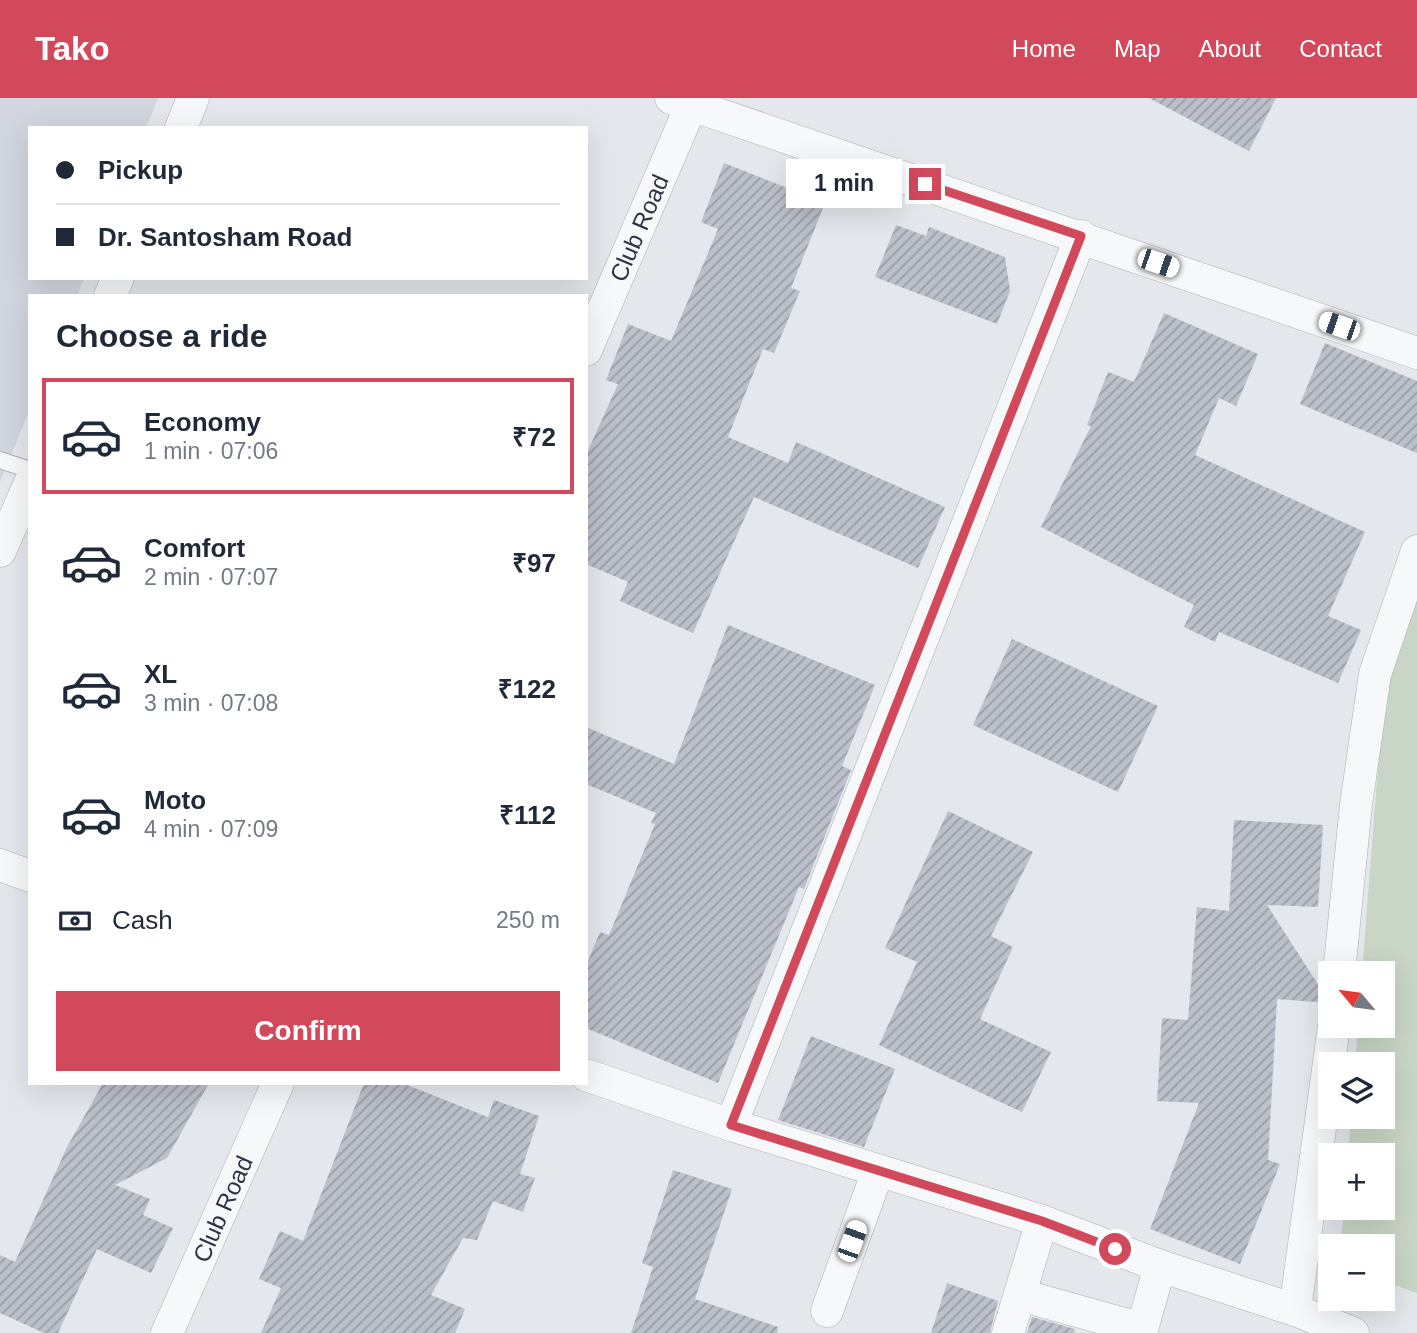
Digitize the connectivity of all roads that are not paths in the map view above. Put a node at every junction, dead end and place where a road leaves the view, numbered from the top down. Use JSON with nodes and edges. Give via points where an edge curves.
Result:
{"nodes":[{"id":1,"x":193,"y":98,"type":"edge"},
{"id":2,"x":681,"y":102,"type":"edge"},
{"id":3,"x":182,"y":126,"type":"edge"},
{"id":4,"x":1081,"y":236,"type":"junction"},
{"id":5,"x":588,"y":345,"type":"edge"},
{"id":6,"x":1417,"y":353,"type":"edge"},
{"id":7,"x":0,"y":460,"type":"edge"},
{"id":8,"x":28,"y":469,"type":"edge"},
{"id":9,"x":28,"y":488,"type":"edge"},
{"id":10,"x":0,"y":551,"type":"edge"},
{"id":11,"x":1417,"y":551,"type":"edge"},
{"id":12,"x":0,"y":865,"type":"edge"},
{"id":13,"x":28,"y":875,"type":"edge"},
{"id":14,"x":1340,"y":961,"type":"edge"},
{"id":15,"x":1332,"y":1038,"type":"edge"},
{"id":16,"x":588,"y":1075,"type":"edge"},
{"id":17,"x":277,"y":1085,"type":"edge"},
{"id":18,"x":731,"y":1125,"type":"junction"},
{"id":19,"x":878,"y":1171,"type":"junction"},
{"id":20,"x":1042,"y":1221,"type":"junction"},
{"id":21,"x":1160,"y":1266,"type":"junction"},
{"id":22,"x":1020,"y":1295,"type":"junction"},
{"id":23,"x":1295,"y":1310,"type":"junction"},
{"id":24,"x":827,"y":1311,"type":"dead end"},
{"id":25,"x":1142,"y":1331,"type":"edge"},
{"id":26,"x":167,"y":1333,"type":"edge"},
{"id":27,"x":1008,"y":1333,"type":"edge"},
{"id":28,"x":1353,"y":1333,"type":"edge"}],
"edges":[{"from":1,"to":3,"type":"street"},
{"from":2,"to":4,"type":"street"},
{"from":2,"to":5,"type":"street","name":"Club Road"},
{"from":4,"to":6,"type":"street"},
{"from":4,"to":18,"type":"street"},
{"from":7,"to":8,"type":"lane"},
{"from":9,"to":10,"type":"street"},
{"from":11,"to":14,"type":"street","via":[[1375,674]]},
{"from":12,"to":13,"type":"street"},
{"from":15,"to":23,"type":"street"},
{"from":16,"to":18,"type":"street"},
{"from":17,"to":26,"type":"street","name":"Club Road"},
{"from":18,"to":19,"type":"street"},
{"from":19,"to":20,"type":"street"},
{"from":19,"to":24,"type":"street"},
{"from":20,"to":21,"type":"street"},
{"from":20,"to":22,"type":"street"},
{"from":21,"to":23,"type":"street"},
{"from":21,"to":25,"type":"street"},
{"from":22,"to":25,"type":"street"},
{"from":22,"to":27,"type":"street"},
{"from":23,"to":28,"type":"street"}]}
